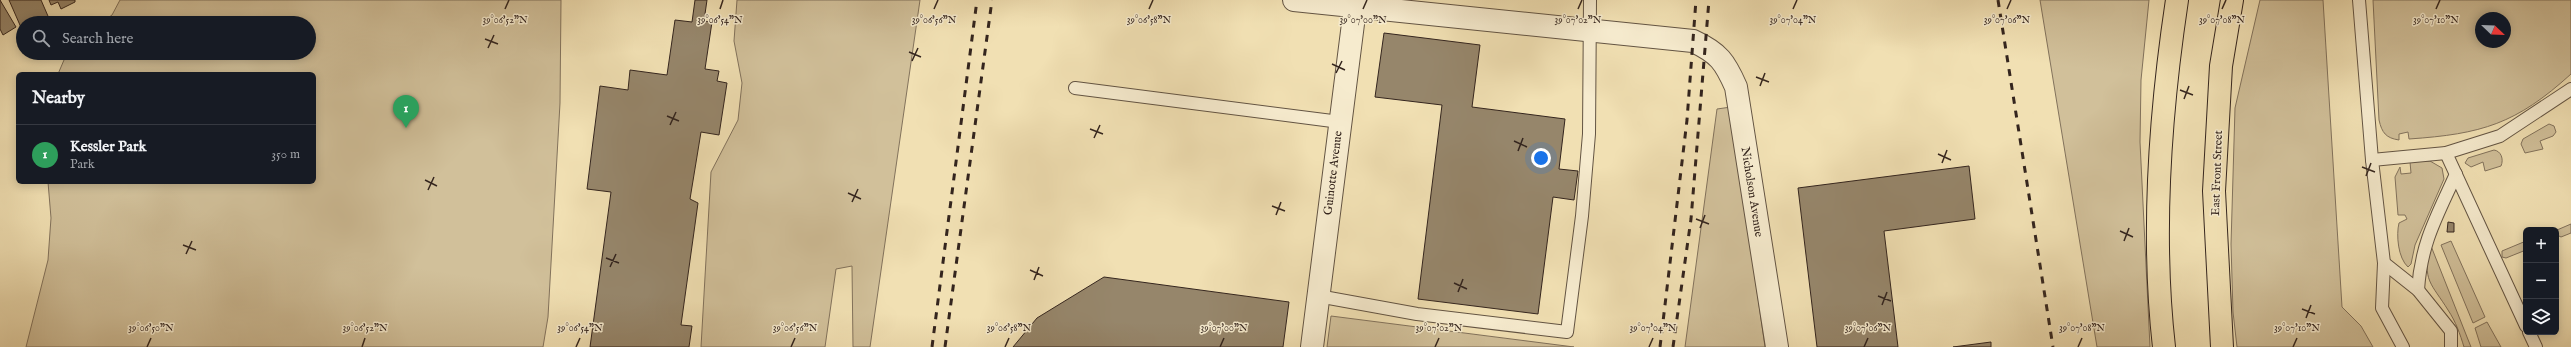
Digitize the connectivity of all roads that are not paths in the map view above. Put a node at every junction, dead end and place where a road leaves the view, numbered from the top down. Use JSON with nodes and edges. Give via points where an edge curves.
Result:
{"nodes":[{"id":1,"x":1294,"y":0,"type":"edge"},
{"id":2,"x":1590,"y":0,"type":"edge"},
{"id":3,"x":2177,"y":0,"type":"edge"},
{"id":4,"x":2232,"y":0,"type":"edge"},
{"id":5,"x":2360,"y":0,"type":"edge"},
{"id":6,"x":1355,"y":4,"type":"edge"},
{"id":7,"x":1588,"y":30,"type":"junction"},
{"id":8,"x":1075,"y":88,"type":"dead end"},
{"id":9,"x":2571,"y":89,"type":"edge"},
{"id":10,"x":1340,"y":122,"type":"junction"},
{"id":11,"x":2446,"y":153,"type":"junction"},
{"id":12,"x":2372,"y":160,"type":"junction"},
{"id":13,"x":2456,"y":174,"type":"junction"},
{"id":14,"x":2384,"y":263,"type":"junction"},
{"id":15,"x":2418,"y":290,"type":"junction"},
{"id":16,"x":1318,"y":296,"type":"junction"},
{"id":17,"x":2523,"y":319,"type":"edge"},
{"id":18,"x":2530,"y":335,"type":"edge"},
{"id":19,"x":1312,"y":347,"type":"edge"},
{"id":20,"x":1777,"y":347,"type":"edge"},
{"id":21,"x":2164,"y":347,"type":"edge"},
{"id":22,"x":2222,"y":347,"type":"edge"},
{"id":23,"x":2404,"y":347,"type":"edge"},
{"id":24,"x":2451,"y":347,"type":"edge"},
{"id":25,"x":2536,"y":347,"type":"edge"}],
"edges":[{"from":1,"to":6,"type":"street"},
{"from":2,"to":7,"type":"lane"},
{"from":3,"to":21,"type":"main road","via":[[2162,125],[2159,225]]},
{"from":4,"to":22,"type":"main road","name":"East Front Street","via":[[2222,66],[2214,191]]},
{"from":5,"to":12,"type":"lane"},
{"from":6,"to":7,"type":"street"},
{"from":6,"to":10,"type":"street","name":"Guinotte Avenue"},
{"from":7,"to":16,"type":"lane","via":[[1588,134],[1582,216],[1566,332],[1417,314]]},
{"from":7,"to":20,"type":"street","name":"Nicholson Avenue","via":[[1693,41],[1706,47],[1725,63],[1736,87]]},
{"from":8,"to":10,"type":"lane"},
{"from":9,"to":11,"type":"lane","via":[[2500,136]]},
{"from":10,"to":16,"type":"street","name":"Guinotte Avenue"},
{"from":11,"to":12,"type":"lane"},
{"from":11,"to":13,"type":"lane"},
{"from":12,"to":14,"type":"lane"},
{"from":13,"to":15,"type":"lane","via":[[2424,246]]},
{"from":13,"to":17,"type":"lane"},
{"from":14,"to":15,"type":"lane"},
{"from":14,"to":23,"type":"lane","via":[[2382,308]]},
{"from":15,"to":24,"type":"lane","via":[[2451,331]]},
{"from":16,"to":19,"type":"street","name":"Guinotte Avenue"},
{"from":18,"to":25,"type":"lane"}]}
